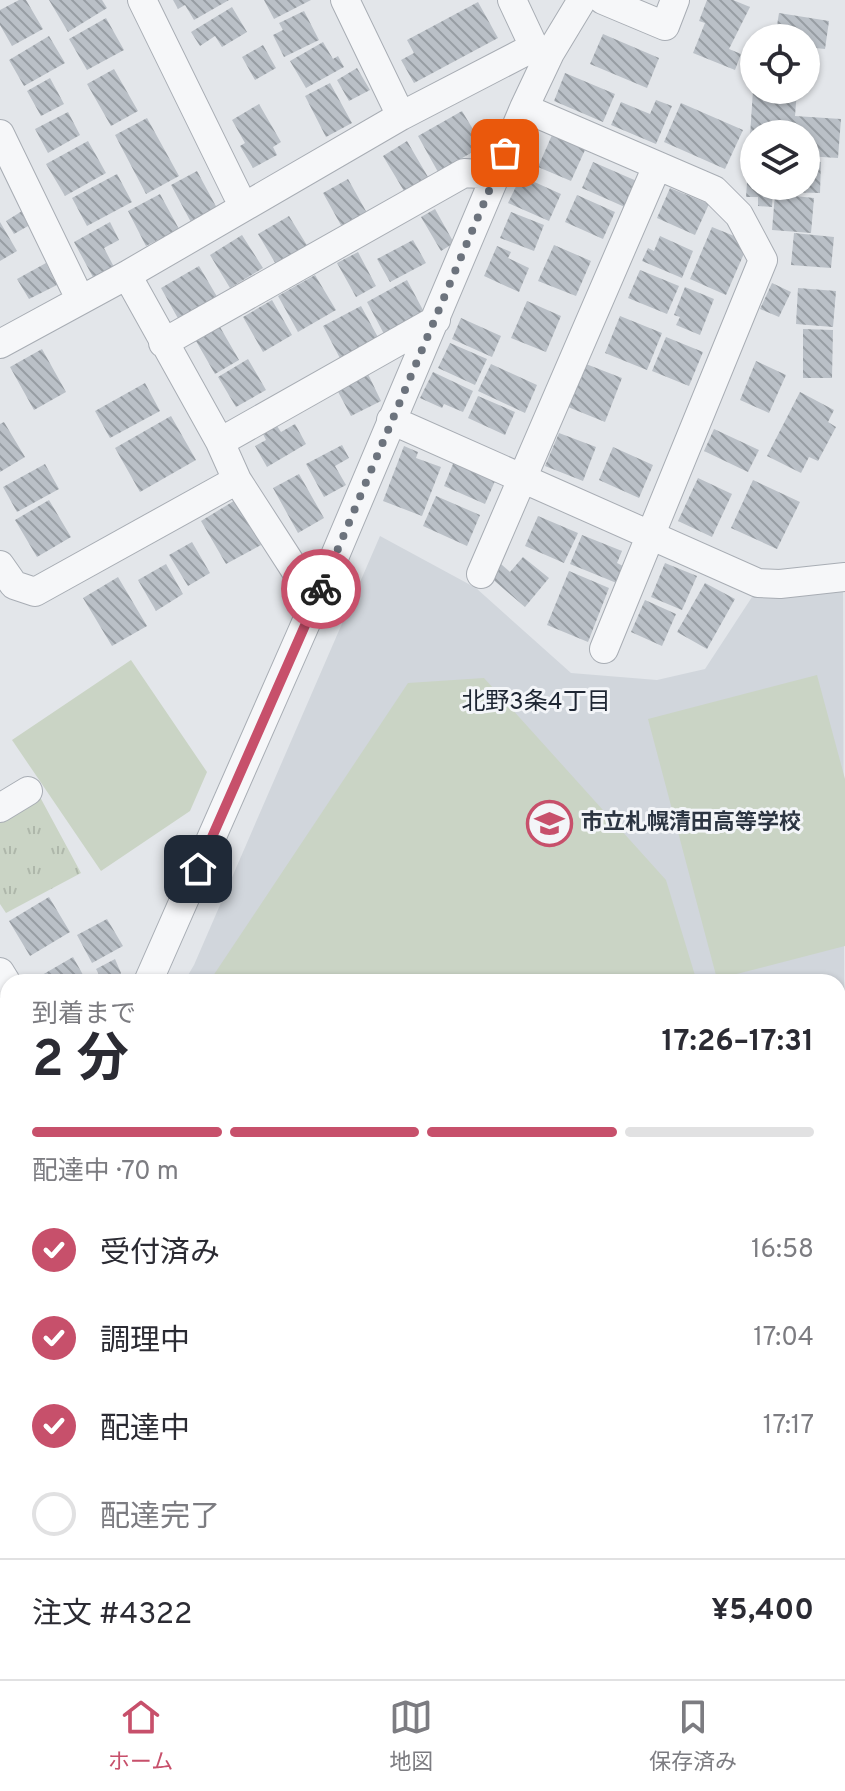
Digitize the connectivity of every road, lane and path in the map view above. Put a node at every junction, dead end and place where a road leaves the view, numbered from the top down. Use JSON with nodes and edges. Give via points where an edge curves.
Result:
{"nodes":[{"id":1,"x":142,"y":0,"type":"edge"},
{"id":2,"x":345,"y":0,"type":"edge"},
{"id":3,"x":512,"y":0,"type":"edge"},
{"id":4,"x":582,"y":0,"type":"edge"},
{"id":5,"x":603,"y":0,"type":"edge"},
{"id":6,"x":675,"y":0,"type":"edge"},
{"id":7,"x":542,"y":50,"type":"junction"},
{"id":8,"x":524,"y":108,"type":"junction"},
{"id":9,"x":401,"y":116,"type":"junction"},
{"id":10,"x":0,"y":134,"type":"edge"},
{"id":11,"x":657,"y":166,"type":"junction"},
{"id":12,"x":496,"y":175,"type":"junction"},
{"id":13,"x":243,"y":206,"type":"junction"},
{"id":14,"x":127,"y":275,"type":"junction"},
{"id":15,"x":80,"y":299,"type":"junction"},
{"id":16,"x":436,"y":320,"type":"junction"},
{"id":17,"x":163,"y":343,"type":"junction"},
{"id":18,"x":0,"y":344,"type":"edge"},
{"id":19,"x":391,"y":420,"type":"junction"},
{"id":20,"x":220,"y":442,"type":"junction"},
{"id":21,"x":523,"y":477,"type":"junction"},
{"id":22,"x":237,"y":480,"type":"junction"},
{"id":23,"x":651,"y":534,"type":"junction"},
{"id":24,"x":0,"y":565,"type":"edge"},
{"id":25,"x":481,"y":574,"type":"dead end"},
{"id":26,"x":845,"y":577,"type":"edge"},
{"id":27,"x":320,"y":591,"type":"junction"},
{"id":28,"x":604,"y":649,"type":"dead end"},
{"id":29,"x":28,"y":791,"type":"dead end"},
{"id":30,"x":0,"y":808,"type":"edge"},
{"id":31,"x":152,"y":974,"type":"edge"}],
"edges":[{"from":1,"to":13,"type":"street"},
{"from":2,"to":9,"type":"street"},
{"from":3,"to":7,"type":"street"},
{"from":4,"to":7,"type":"street"},
{"from":5,"to":6,"type":"street","via":[[665,26]]},
{"from":7,"to":8,"type":"street"},
{"from":7,"to":9,"type":"street"},
{"from":8,"to":11,"type":"street"},
{"from":8,"to":12,"type":"street"},
{"from":9,"to":13,"type":"street"},
{"from":10,"to":15,"type":"street"},
{"from":11,"to":21,"type":"street"},
{"from":11,"to":23,"type":"street","via":[[714,190],[739,215],[763,260]]},
{"from":12,"to":16,"type":"street"},
{"from":12,"to":17,"type":"street","via":[[464,173]]},
{"from":13,"to":14,"type":"street"},
{"from":14,"to":15,"type":"street"},
{"from":14,"to":17,"type":"street"},
{"from":15,"to":18,"type":"street"},
{"from":16,"to":19,"type":"street"},
{"from":16,"to":20,"type":"street"},
{"from":17,"to":20,"type":"street"},
{"from":19,"to":21,"type":"street"},
{"from":19,"to":27,"type":"street"},
{"from":20,"to":22,"type":"street"},
{"from":21,"to":23,"type":"street"},
{"from":21,"to":25,"type":"street"},
{"from":22,"to":24,"type":"street","via":[[35,592],[14,585]]},
{"from":22,"to":27,"type":"street","via":[[299,576]]},
{"from":23,"to":26,"type":"street","via":[[758,583]]},
{"from":23,"to":28,"type":"street"},
{"from":27,"to":31,"type":"street"},
{"from":29,"to":30,"type":"street"}]}
